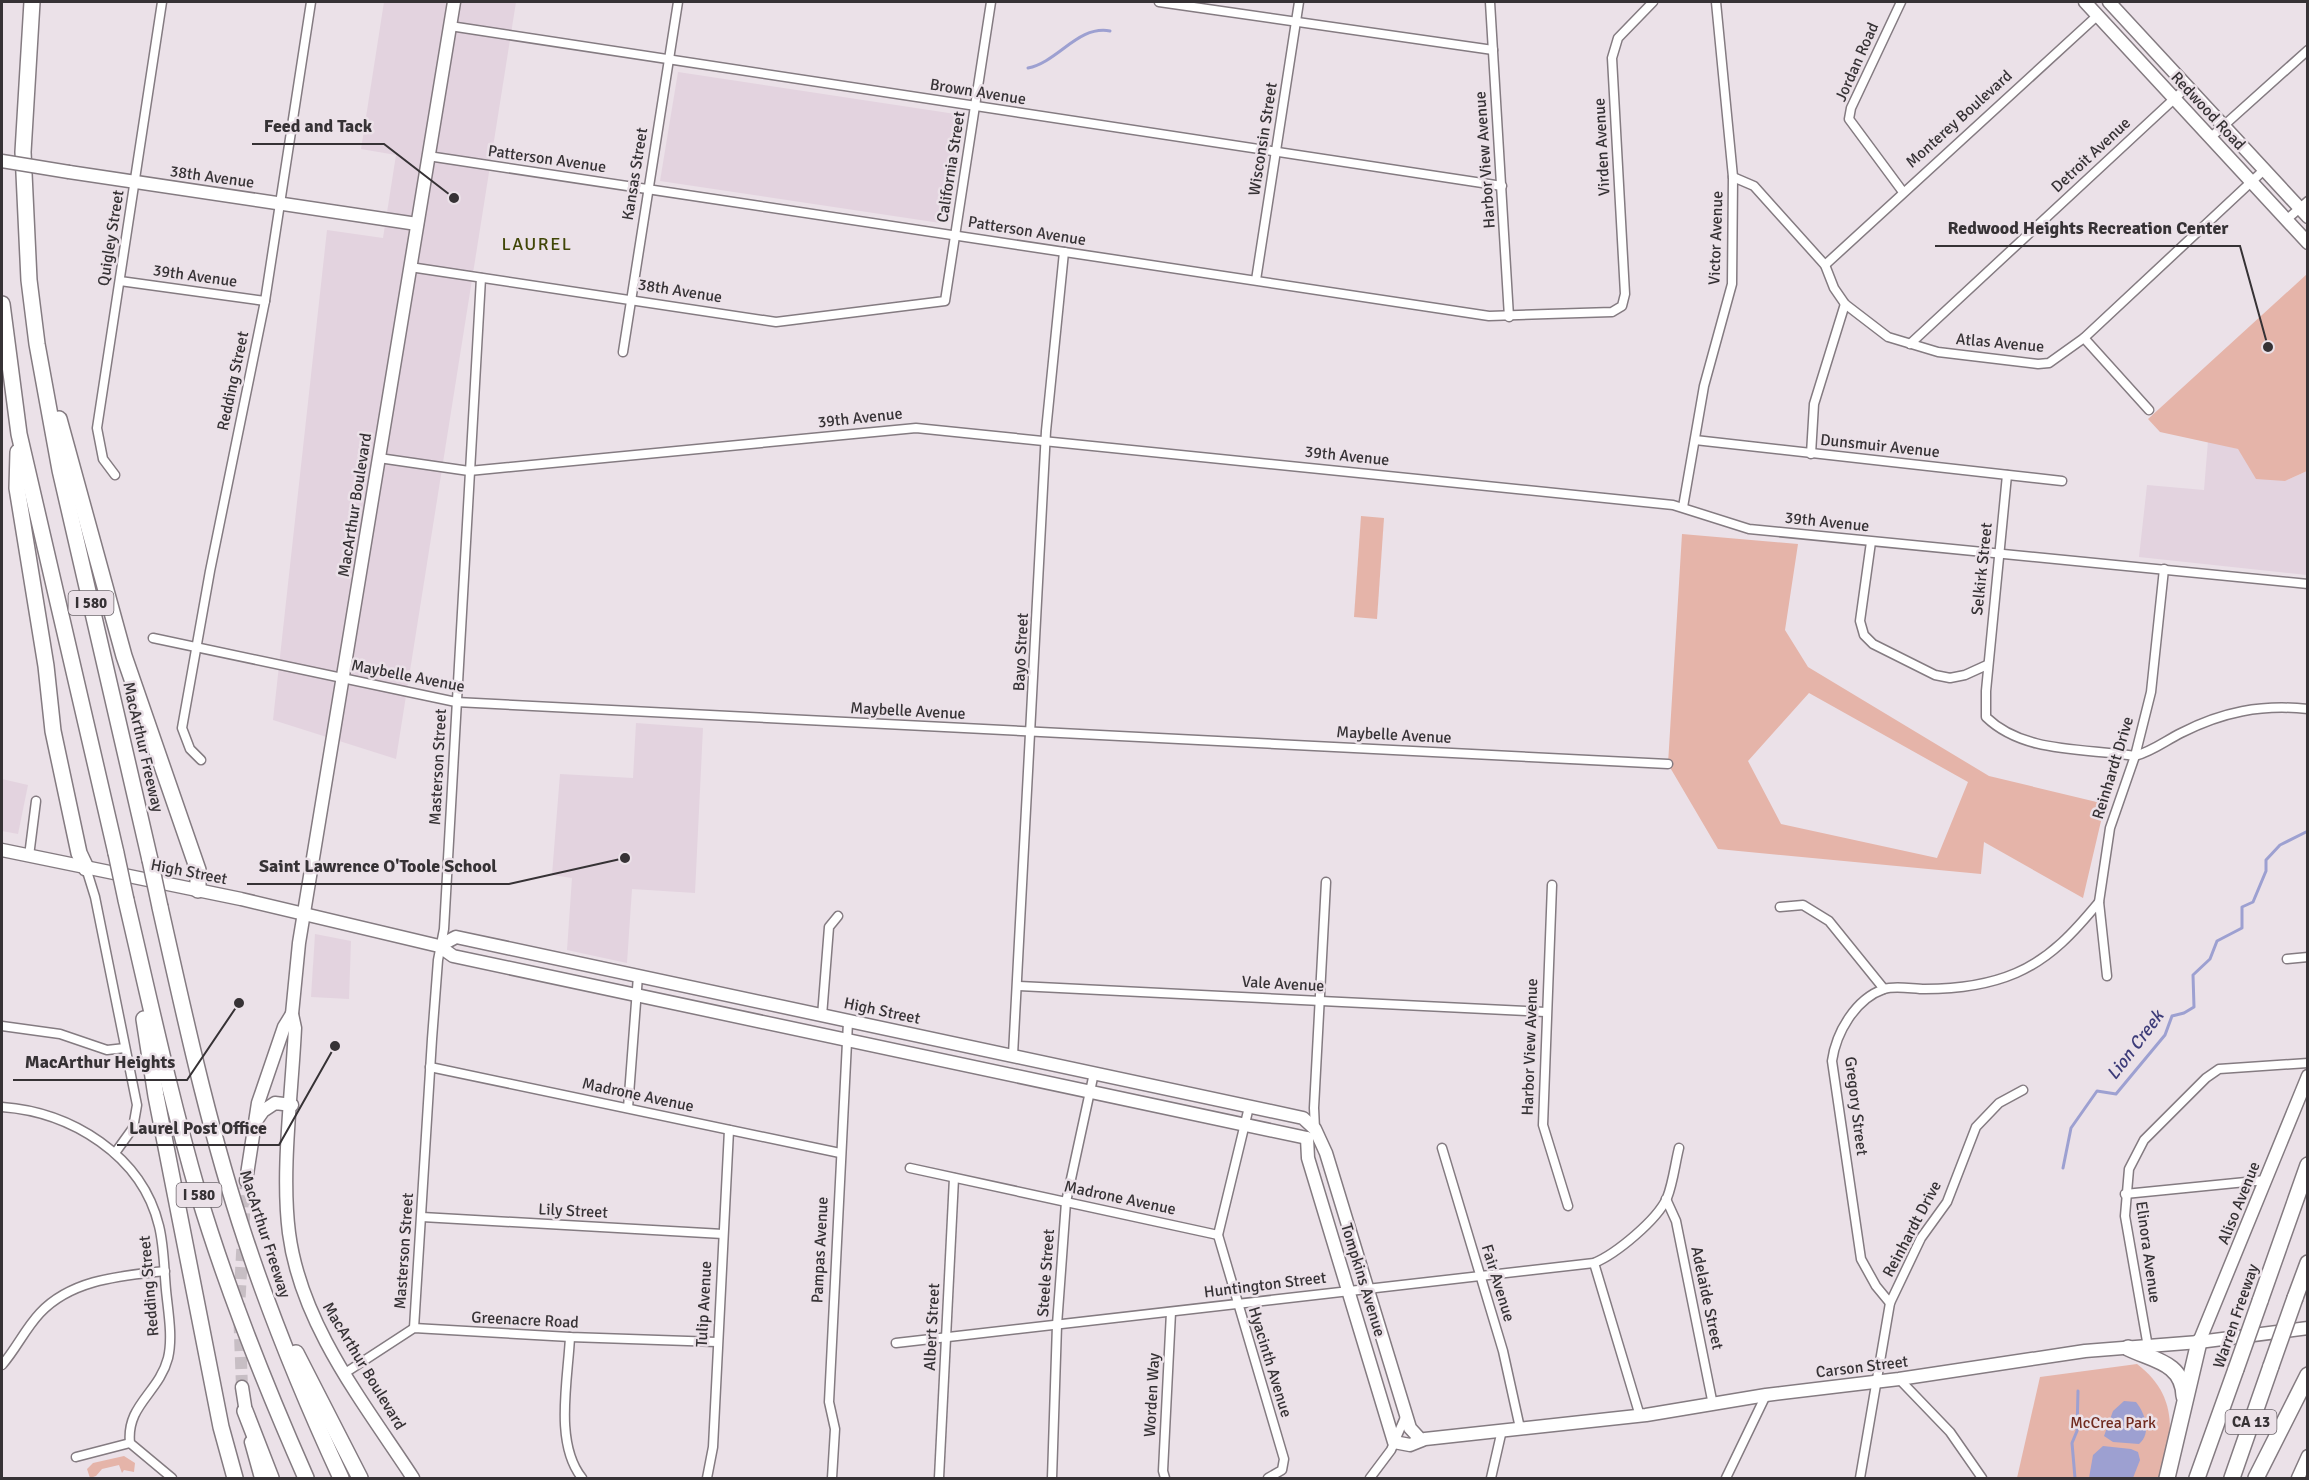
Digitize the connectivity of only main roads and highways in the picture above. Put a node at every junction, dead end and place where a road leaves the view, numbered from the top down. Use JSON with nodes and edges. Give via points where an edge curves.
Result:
{"nodes":[{"id":1,"x":32,"y":2,"type":"edge"},
{"id":2,"x":2,"y":304,"type":"edge"},
{"id":3,"x":37,"y":344,"type":"junction"},
{"id":4,"x":19,"y":434,"type":"junction"},
{"id":5,"x":86,"y":868,"type":"road end"},
{"id":6,"x":198,"y":890,"type":"road end"},
{"id":7,"x":126,"y":900,"type":"junction"},
{"id":8,"x":2307,"y":1165,"type":"edge"},
{"id":9,"x":2307,"y":1263,"type":"edge"},
{"id":10,"x":263,"y":1288,"type":"junction"},
{"id":11,"x":2199,"y":1342,"type":"road end"},
{"id":12,"x":2128,"y":1348,"type":"road end"},
{"id":13,"x":2306,"y":1379,"type":"edge"},
{"id":14,"x":245,"y":1411,"type":"road end"},
{"id":15,"x":2183,"y":1415,"type":"junction"},
{"id":16,"x":235,"y":1479,"type":"edge"},
{"id":17,"x":271,"y":1479,"type":"edge"},
{"id":18,"x":306,"y":1479,"type":"edge"},
{"id":19,"x":341,"y":1479,"type":"edge"},
{"id":20,"x":360,"y":1479,"type":"edge"},
{"id":21,"x":2167,"y":1479,"type":"edge"},
{"id":22,"x":2197,"y":1479,"type":"edge"},
{"id":23,"x":2232,"y":1479,"type":"edge"},
{"id":24,"x":2256,"y":1479,"type":"edge"}],
"edges":[{"from":1,"to":3,"type":"highway","name":"MacArthur Freeway","number":"I 580","via":[[23,163],[28,280]]},
{"from":2,"to":4,"type":"highway","number":"I 580"},
{"from":3,"to":6,"type":"highway","via":[[124,656],[198,870]]},
{"from":3,"to":10,"type":"highway","name":"MacArthur Freeway","number":"I 580","bridge":true,"via":[[60,470],[206,1103]]},
{"from":4,"to":5,"type":"highway","via":[[17,488],[53,731]]},
{"from":4,"to":7,"type":"highway","number":"I 580","bridge":true},
{"from":7,"to":16,"type":"highway","via":[[156,1096],[221,1427]]},
{"from":7,"to":18,"type":"highway","number":"I 580","via":[[198,1193],[247,1336]]},
{"from":8,"to":22,"type":"highway","name":"Warren Freeway","number":"CA 13","bridge":true},
{"from":9,"to":23,"type":"highway","number":"CA 13","bridge":true},
{"from":10,"to":19,"type":"highway","name":"MacArthur Freeway","number":"I 580"},
{"from":10,"to":20,"type":"highway"},
{"from":11,"to":15,"type":"highway"},
{"from":12,"to":15,"type":"highway","via":[[2159,1358],[2174,1369],[2185,1393]]},
{"from":13,"to":24,"type":"highway"},
{"from":14,"to":17,"type":"highway"},
{"from":15,"to":21,"type":"highway"}]}
